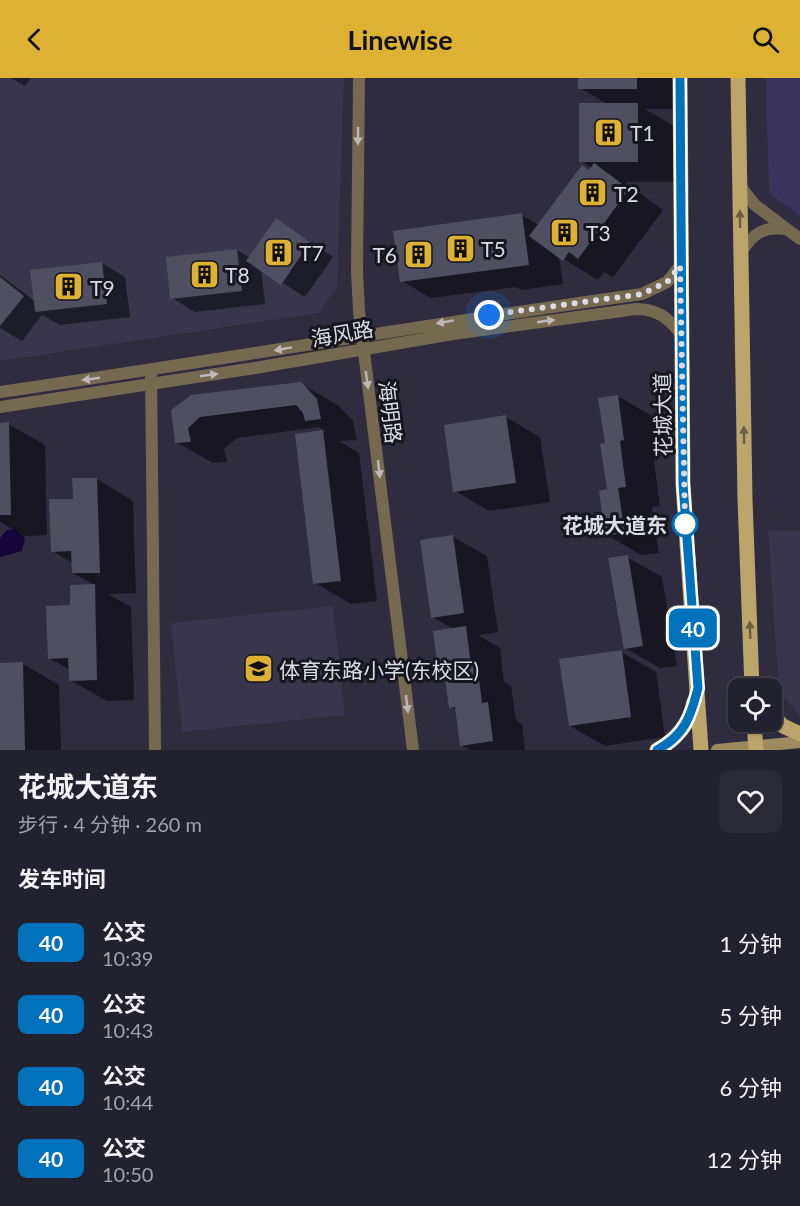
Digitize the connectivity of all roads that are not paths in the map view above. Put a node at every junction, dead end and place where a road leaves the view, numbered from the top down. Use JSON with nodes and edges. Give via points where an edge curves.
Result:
{"nodes":[{"id":1,"x":359,"y":78,"type":"edge"},
{"id":2,"x":680,"y":78,"type":"edge"},
{"id":3,"x":738,"y":78,"type":"edge"},
{"id":4,"x":739,"y":185,"type":"junction"},
{"id":5,"x":787,"y":230,"type":"junction"},
{"id":6,"x":800,"y":239,"type":"edge"},
{"id":7,"x":741,"y":252,"type":"junction"},
{"id":8,"x":680,"y":266,"type":"junction"},
{"id":9,"x":682,"y":335,"type":"junction"},
{"id":10,"x":362,"y":336,"type":"junction"},
{"id":11,"x":363,"y":350,"type":"junction"},
{"id":12,"x":151,"y":370,"type":"junction"},
{"id":13,"x":151,"y":384,"type":"junction"},
{"id":14,"x":0,"y":392,"type":"edge"},
{"id":15,"x":0,"y":407,"type":"edge"},
{"id":16,"x":752,"y":678,"type":"edge"},
{"id":17,"x":698,"y":688,"type":"junction"},
{"id":18,"x":782,"y":725,"type":"edge"},
{"id":19,"x":755,"y":732,"type":"edge"},
{"id":20,"x":800,"y":734,"type":"edge"},
{"id":21,"x":800,"y":742,"type":"edge"},
{"id":22,"x":756,"y":748,"type":"edge"},
{"id":23,"x":155,"y":750,"type":"edge"},
{"id":24,"x":413,"y":750,"type":"edge"},
{"id":25,"x":657,"y":750,"type":"edge"},
{"id":26,"x":701,"y":750,"type":"edge"},
{"id":27,"x":717,"y":750,"type":"edge"}],
"edges":[{"from":1,"to":10,"type":"street","name":"海明路","one_way":true,"via":[[357,271]]},
{"from":2,"to":8,"type":"main road","name":"花城大道"},
{"from":3,"to":4,"type":"main road"},
{"from":4,"to":5,"type":"street","via":[[755,205]]},
{"from":7,"to":4,"type":"main road","one_way":true},
{"from":5,"to":6,"type":"street"},
{"from":5,"to":7,"type":"street","via":[[763,229],[749,239]]},
{"from":16,"to":7,"type":"main road","one_way":true},
{"from":8,"to":9,"type":"main road","name":"花城大道"},
{"from":8,"to":10,"type":"street","name":"海风路","one_way":true,"via":[[667,282],[642,294]]},
{"from":11,"to":9,"type":"street","name":"海风路","one_way":true,"via":[[636,309],[663,314]]},
{"from":9,"to":17,"type":"main road","name":"花城大道","via":[[685,514]]},
{"from":10,"to":11,"type":"street","name":"海明路"},
{"from":10,"to":12,"type":"street","name":"海风路","one_way":true},
{"from":13,"to":11,"type":"street","name":"海风路","one_way":true},
{"from":11,"to":24,"type":"street","name":"海明路","one_way":true},
{"from":12,"to":13,"type":"street"},
{"from":12,"to":14,"type":"street","name":"海风路","one_way":true},
{"from":13,"to":15,"type":"street","name":"海风路"},
{"from":13,"to":23,"type":"street"},
{"from":17,"to":25,"type":"main road","via":[[692,716],[681,731]]},
{"from":17,"to":26,"type":"main road","name":"花城大道"},
{"from":18,"to":20,"type":"main road"},
{"from":19,"to":22,"type":"main road"},
{"from":21,"to":22,"type":"main road"},
{"from":22,"to":27,"type":"main road"}]}
